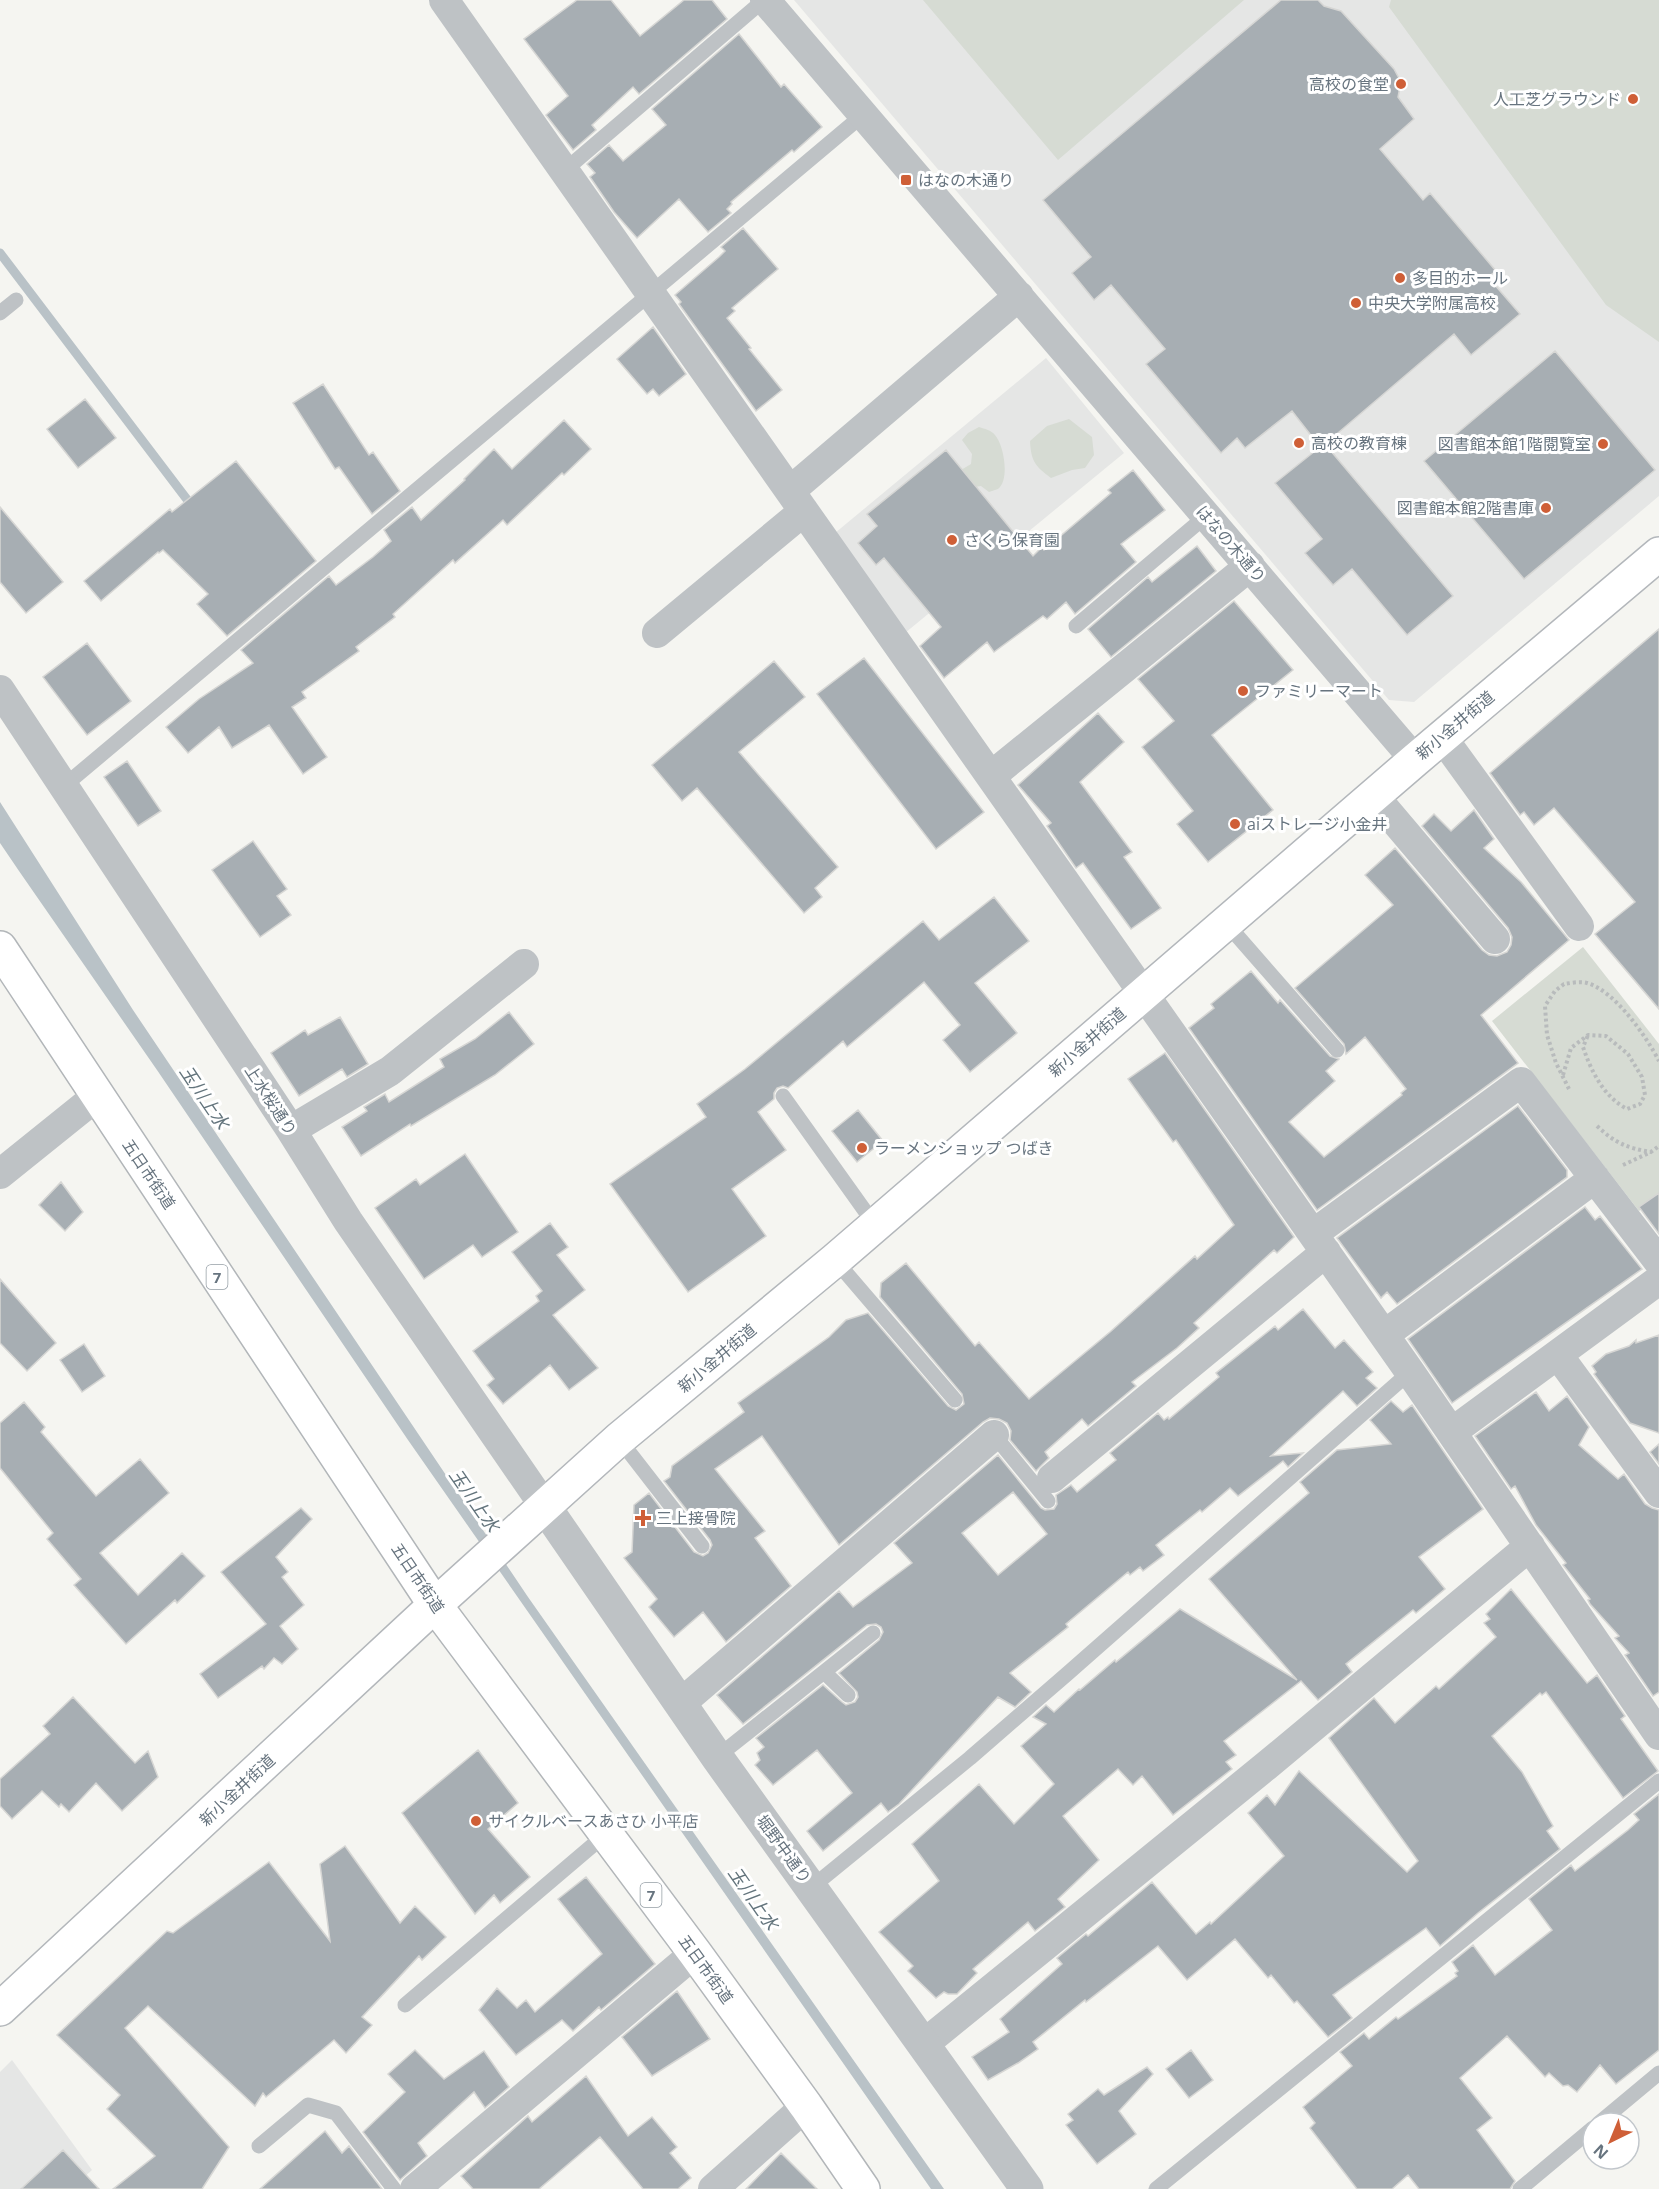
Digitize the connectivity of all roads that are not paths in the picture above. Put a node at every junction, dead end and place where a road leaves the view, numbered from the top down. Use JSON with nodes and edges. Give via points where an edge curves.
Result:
{"nodes":[{"id":1,"x":444,"y":0,"type":"edge"},
{"id":2,"x":764,"y":0,"type":"edge"},
{"id":3,"x":864,"y":114,"type":"junction"},
{"id":4,"x":564,"y":171,"type":"junction"},
{"id":5,"x":651,"y":294,"type":"junction"},
{"id":6,"x":1020,"y":296,"type":"junction"},
{"id":7,"x":16,"y":300,"type":"dead end"},
{"id":8,"x":0,"y":313,"type":"edge"},
{"id":9,"x":797,"y":501,"type":"junction"},
{"id":10,"x":1206,"y":516,"type":"junction"},
{"id":11,"x":1659,"y":554,"type":"edge"},
{"id":12,"x":1250,"y":566,"type":"junction"},
{"id":13,"x":1076,"y":626,"type":"dead end"},
{"id":14,"x":657,"y":633,"type":"dead end"},
{"id":15,"x":0,"y":690,"type":"edge"},
{"id":16,"x":1442,"y":737,"type":"junction"},
{"id":17,"x":1415,"y":760,"type":"junction"},
{"id":18,"x":991,"y":776,"type":"junction"},
{"id":19,"x":64,"y":786,"type":"junction"},
{"id":20,"x":1374,"y":796,"type":"junction"},
{"id":21,"x":1226,"y":923,"type":"junction"},
{"id":22,"x":1579,"y":926,"type":"dead end"},
{"id":23,"x":1495,"y":939,"type":"dead end"},
{"id":24,"x":0,"y":948,"type":"edge"},
{"id":25,"x":524,"y":964,"type":"dead end"},
{"id":26,"x":1144,"y":992,"type":"junction"},
{"id":27,"x":1337,"y":1050,"type":"dead end"},
{"id":28,"x":97,"y":1096,"type":"junction"},
{"id":29,"x":783,"y":1096,"type":"dead end"},
{"id":30,"x":291,"y":1130,"type":"junction"},
{"id":31,"x":0,"y":1174,"type":"edge"},
{"id":32,"x":1594,"y":1178,"type":"junction"},
{"id":33,"x":875,"y":1226,"type":"junction"},
{"id":34,"x":1319,"y":1243,"type":"junction"},
{"id":35,"x":835,"y":1260,"type":"junction"},
{"id":36,"x":1659,"y":1262,"type":"edge"},
{"id":37,"x":1659,"y":1280,"type":"edge"},
{"id":38,"x":1384,"y":1335,"type":"junction"},
{"id":39,"x":1558,"y":1355,"type":"junction"},
{"id":40,"x":1410,"y":1372,"type":"junction"},
{"id":41,"x":955,"y":1400,"type":"dead end"},
{"id":42,"x":1452,"y":1432,"type":"junction"},
{"id":43,"x":994,"y":1435,"type":"joint"},
{"id":44,"x":619,"y":1439,"type":"junction"},
{"id":45,"x":1050,"y":1490,"type":"joint"},
{"id":46,"x":1659,"y":1493,"type":"edge"},
{"id":47,"x":545,"y":1508,"type":"junction"},
{"id":48,"x":702,"y":1546,"type":"dead end"},
{"id":49,"x":1530,"y":1546,"type":"junction"},
{"id":50,"x":435,"y":1605,"type":"junction"},
{"id":51,"x":873,"y":1633,"type":"dead end"},
{"id":52,"x":824,"y":1672,"type":"junction"},
{"id":53,"x":848,"y":1695,"type":"dead end"},
{"id":54,"x":680,"y":1704,"type":"junction"},
{"id":55,"x":1659,"y":1735,"type":"edge"},
{"id":56,"x":717,"y":1756,"type":"junction"},
{"id":57,"x":1659,"y":1781,"type":"edge"},
{"id":58,"x":606,"y":1834,"type":"junction"},
{"id":59,"x":812,"y":1887,"type":"junction"},
{"id":60,"x":695,"y":1953,"type":"junction"},
{"id":61,"x":405,"y":2005,"type":"dead end"},
{"id":62,"x":0,"y":2009,"type":"edge"},
{"id":63,"x":924,"y":2044,"type":"junction"},
{"id":64,"x":1659,"y":2073,"type":"edge"},
{"id":65,"x":806,"y":2106,"type":"junction"},
{"id":66,"x":1613,"y":2111,"type":"edge"},
{"id":67,"x":1581,"y":2138,"type":"edge"},
{"id":68,"x":259,"y":2146,"type":"dead end"},
{"id":69,"x":394,"y":2189,"type":"edge"},
{"id":70,"x":415,"y":2189,"type":"edge"},
{"id":71,"x":713,"y":2189,"type":"edge"},
{"id":72,"x":863,"y":2189,"type":"edge"},
{"id":73,"x":1027,"y":2189,"type":"edge"},
{"id":74,"x":1156,"y":2189,"type":"edge"},
{"id":75,"x":1520,"y":2189,"type":"edge"}],
"edges":[{"from":1,"to":4,"type":"street"},
{"from":2,"to":3,"type":"street","name":"はなの木通り"},
{"from":2,"to":4,"type":"lane"},
{"from":3,"to":5,"type":"lane"},
{"from":3,"to":6,"type":"street","name":"はなの木通り"},
{"from":4,"to":5,"type":"street"},
{"from":5,"to":9,"type":"street"},
{"from":5,"to":19,"type":"lane"},
{"from":6,"to":9,"type":"street"},
{"from":6,"to":10,"type":"street","name":"はなの木通り"},
{"from":7,"to":8,"type":"lane"},
{"from":9,"to":14,"type":"street"},
{"from":9,"to":18,"type":"street"},
{"from":10,"to":12,"type":"street","name":"はなの木通り"},
{"from":10,"to":13,"type":"lane"},
{"from":11,"to":16,"type":"main road","name":"新小金井街道"},
{"from":12,"to":17,"type":"street","name":"はなの木通り"},
{"from":12,"to":18,"type":"street"},
{"from":15,"to":19,"type":"street","name":"上水桜通り"},
{"from":16,"to":17,"type":"main road","name":"新小金井街道"},
{"from":16,"to":22,"type":"street"},
{"from":17,"to":20,"type":"main road","name":"新小金井街道"},
{"from":18,"to":26,"type":"street"},
{"from":19,"to":30,"type":"street","name":"上水桜通り"},
{"from":20,"to":21,"type":"main road","name":"新小金井街道"},
{"from":20,"to":23,"type":"street"},
{"from":21,"to":26,"type":"main road","name":"新小金井街道"},
{"from":21,"to":27,"type":"lane"},
{"from":24,"to":28,"type":"main road","name":"五日市街道","number":"7"},
{"from":25,"to":30,"type":"street","via":[[390,1071]]},
{"from":26,"to":33,"type":"main road","name":"新小金井街道"},
{"from":26,"to":34,"type":"street"},
{"from":28,"to":31,"type":"street"},
{"from":28,"to":50,"type":"main road","name":"五日市街道","number":"7"},
{"from":29,"to":33,"type":"lane"},
{"from":30,"to":47,"type":"street","name":"上水桜通り","via":[[405,1306]]},
{"from":32,"to":34,"type":"street","via":[[1521,1082]]},
{"from":32,"to":36,"type":"street"},
{"from":32,"to":38,"type":"street"},
{"from":33,"to":35,"type":"main road","name":"新小金井街道"},
{"from":34,"to":38,"type":"street"},
{"from":34,"to":45,"type":"street"},
{"from":35,"to":41,"type":"lane"},
{"from":35,"to":44,"type":"main road","name":"新小金井街道"},
{"from":37,"to":39,"type":"street"},
{"from":38,"to":40,"type":"street"},
{"from":39,"to":42,"type":"street"},
{"from":39,"to":46,"type":"street"},
{"from":40,"to":42,"type":"street"},
{"from":40,"to":59,"type":"lane","via":[[1049,1690]]},
{"from":42,"to":49,"type":"street"},
{"from":43,"to":45,"type":"lane"},
{"from":43,"to":54,"type":"street"},
{"from":44,"to":47,"type":"main road","name":"新小金井街道"},
{"from":44,"to":48,"type":"lane"},
{"from":47,"to":50,"type":"main road","name":"新小金井街道"},
{"from":47,"to":54,"type":"street","name":"堀野中通り"},
{"from":49,"to":55,"type":"street"},
{"from":49,"to":63,"type":"street"},
{"from":50,"to":58,"type":"main road","name":"五日市街道","number":"7"},
{"from":50,"to":62,"type":"main road","name":"新小金井街道"},
{"from":51,"to":52,"type":"lane"},
{"from":52,"to":53,"type":"lane"},
{"from":52,"to":56,"type":"lane"},
{"from":54,"to":56,"type":"street","name":"堀野中通り"},
{"from":56,"to":59,"type":"street","name":"堀野中通り"},
{"from":57,"to":74,"type":"lane"},
{"from":58,"to":60,"type":"main road","name":"五日市街道","number":"7"},
{"from":58,"to":61,"type":"lane"},
{"from":59,"to":63,"type":"street","name":"堀野中通り"},
{"from":60,"to":65,"type":"main road","name":"五日市街道","number":"7"},
{"from":60,"to":70,"type":"street"},
{"from":63,"to":73,"type":"street","name":"堀野中通り"},
{"from":64,"to":66,"type":"lane"},
{"from":65,"to":71,"type":"street"},
{"from":65,"to":72,"type":"main road","name":"五日市街道","number":"7"},
{"from":67,"to":75,"type":"lane"},
{"from":68,"to":69,"type":"lane","via":[[308,2105],[336,2113]]}]}
